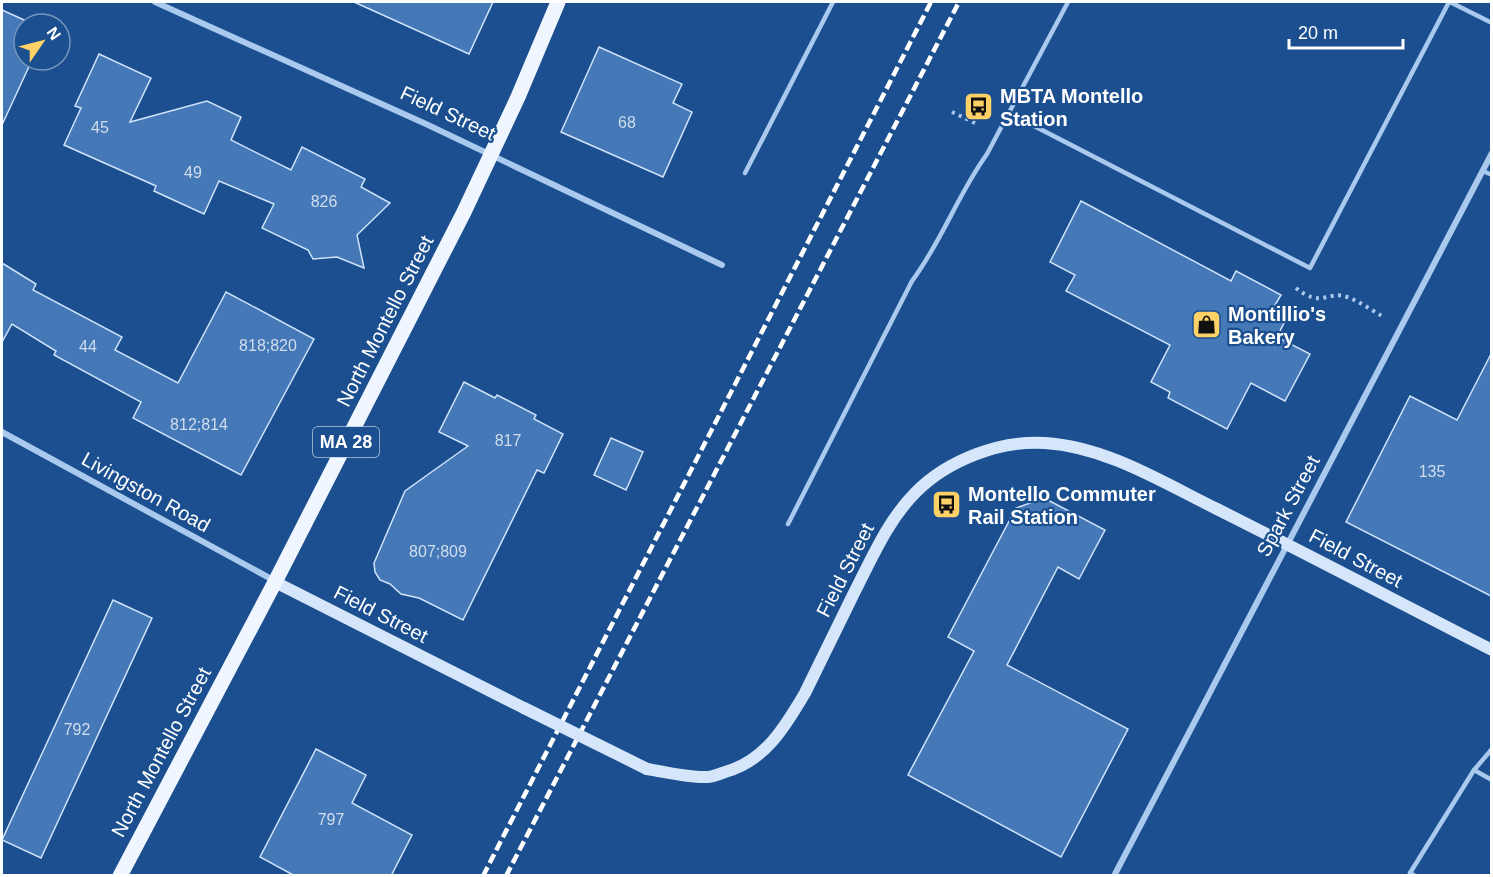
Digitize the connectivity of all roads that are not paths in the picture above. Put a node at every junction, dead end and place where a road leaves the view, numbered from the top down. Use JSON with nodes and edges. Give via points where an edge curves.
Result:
{"nodes":[{"id":1,"x":155,"y":2,"type":"edge"},
{"id":2,"x":558,"y":2,"type":"edge"},
{"id":3,"x":833,"y":2,"type":"edge"},
{"id":4,"x":1068,"y":2,"type":"edge"},
{"id":5,"x":1449,"y":2,"type":"edge"},
{"id":6,"x":1491,"y":22,"type":"edge"},
{"id":7,"x":1010,"y":112,"type":"junction"},
{"id":8,"x":1491,"y":153,"type":"edge"},
{"id":9,"x":492,"y":155,"type":"junction"},
{"id":10,"x":1483,"y":171,"type":"junction"},
{"id":11,"x":745,"y":173,"type":"dead end"},
{"id":12,"x":1491,"y":175,"type":"edge"},
{"id":13,"x":722,"y":265,"type":"dead end"},
{"id":14,"x":2,"y":432,"type":"edge"},
{"id":15,"x":788,"y":524,"type":"dead end"},
{"id":16,"x":1286,"y":543,"type":"junction"},
{"id":17,"x":275,"y":582,"type":"junction"},
{"id":18,"x":1491,"y":650,"type":"edge"},
{"id":19,"x":1491,"y":749,"type":"edge"},
{"id":20,"x":1474,"y":770,"type":"junction"},
{"id":21,"x":1491,"y":780,"type":"edge"},
{"id":22,"x":1411,"y":875,"type":"edge"},
{"id":23,"x":120,"y":876,"type":"edge"},
{"id":24,"x":1114,"y":876,"type":"edge"}],
"edges":[{"from":1,"to":9,"type":"street","name":"Field Street"},
{"from":2,"to":9,"type":"main road","name":"North Montello Street","number":"MA 28"},
{"from":3,"to":11,"type":"lane"},
{"from":4,"to":7,"type":"lane"},
{"from":5,"to":6,"type":"lane"},
{"from":5,"to":7,"type":"lane","via":[[1310,268]]},
{"from":7,"to":15,"type":"lane","via":[[912,281]]},
{"from":8,"to":10,"type":"street","name":"Spark Street"},
{"from":9,"to":13,"type":"street","name":"Field Street"},
{"from":9,"to":17,"type":"main road","name":"North Montello Street","number":"MA 28"},
{"from":10,"to":12,"type":"lane"},
{"from":10,"to":16,"type":"street","name":"Spark Street"},
{"from":14,"to":17,"type":"street","name":"Livingston Road"},
{"from":16,"to":17,"type":"street","name":"Field Street","bridge":true,"via":[[1116,459],[1078,447],[1021,444],[978,454],[947,468],[918,490],[896,514],[805,693],[776,739],[752,761],[708,777],[647,769]]},
{"from":16,"to":18,"type":"street","name":"Field Street"},
{"from":16,"to":24,"type":"street","name":"Spark Street"},
{"from":17,"to":23,"type":"main road","name":"North Montello Street","number":"MA 28"},
{"from":19,"to":20,"type":"lane"},
{"from":20,"to":21,"type":"lane"},
{"from":20,"to":22,"type":"lane"}]}
